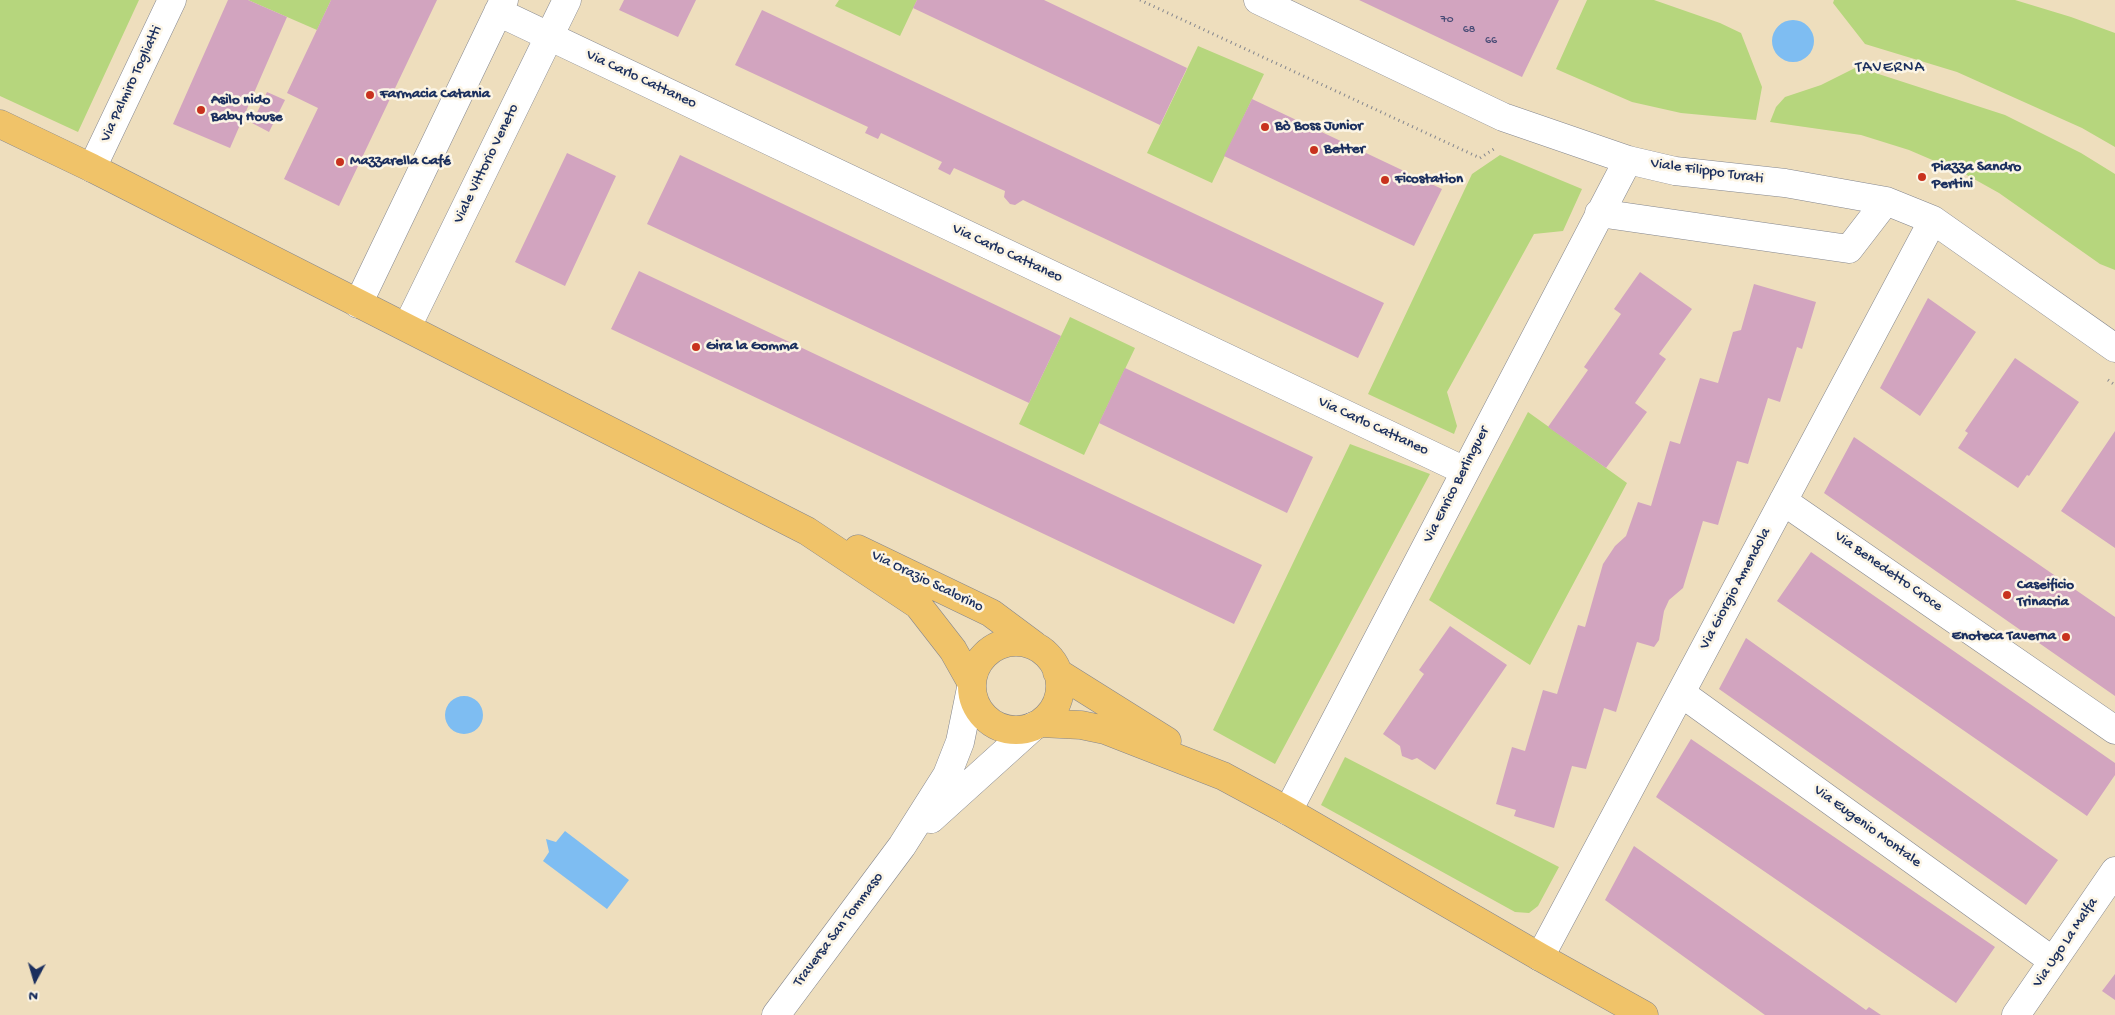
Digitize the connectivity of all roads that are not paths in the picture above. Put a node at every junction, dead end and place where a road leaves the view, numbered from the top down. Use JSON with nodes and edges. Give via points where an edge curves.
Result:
{"nodes":[{"id":1,"x":172,"y":0,"type":"edge"},
{"id":2,"x":567,"y":0,"type":"edge"},
{"id":3,"x":1258,"y":0,"type":"edge"},
{"id":4,"x":501,"y":6,"type":"edge"},
{"id":5,"x":549,"y":37,"type":"junction"},
{"id":6,"x":0,"y":124,"type":"edge"},
{"id":7,"x":1628,"y":160,"type":"junction"},
{"id":8,"x":92,"y":168,"type":"junction"},
{"id":9,"x":1886,"y":202,"type":"junction"},
{"id":10,"x":1599,"y":213,"type":"junction"},
{"id":11,"x":1933,"y":220,"type":"junction"},
{"id":12,"x":358,"y":304,"type":"junction"},
{"id":13,"x":407,"y":327,"type":"junction"},
{"id":14,"x":2115,"y":348,"type":"edge"},
{"id":15,"x":1465,"y":471,"type":"junction"},
{"id":16,"x":1783,"y":500,"type":"junction"},
{"id":17,"x":807,"y":531,"type":"junction"},
{"id":18,"x":1039,"y":649,"type":"junction"},
{"id":19,"x":1057,"y":672,"type":"junction"},
{"id":20,"x":971,"y":685,"type":"junction"},
{"id":21,"x":1681,"y":693,"type":"junction"},
{"id":22,"x":1037,"y":725,"type":"junction"},
{"id":23,"x":2115,"y":730,"type":"edge"},
{"id":24,"x":1223,"y":776,"type":"junction"},
{"id":25,"x":1288,"y":811,"type":"junction"},
{"id":26,"x":902,"y":846,"type":"junction"},
{"id":27,"x":2115,"y":871,"type":"edge"},
{"id":28,"x":1540,"y":957,"type":"junction"},
{"id":29,"x":2054,"y":961,"type":"junction"},
{"id":30,"x":776,"y":1015,"type":"edge"},
{"id":31,"x":1644,"y":1015,"type":"edge"},
{"id":32,"x":2016,"y":1015,"type":"edge"}],
"edges":[{"from":1,"to":8,"type":"street","name":"Via Palmiro Togliatti"},
{"from":2,"to":5,"type":"street","name":"Viale Vittorio Veneto"},
{"from":3,"to":7,"type":"street","name":"Viale Filippo Turati","via":[[1503,117]]},
{"from":4,"to":5,"type":"street","name":"Via Carlo Cattaneo"},
{"from":4,"to":12,"type":"street"},
{"from":5,"to":13,"type":"street","name":"Viale Vittorio Veneto"},
{"from":5,"to":15,"type":"street","name":"Via Carlo Cattaneo"},
{"from":6,"to":8,"type":"main road"},
{"from":7,"to":9,"type":"street","name":"Viale Filippo Turati","via":[[1675,171],[1785,183]]},
{"from":7,"to":10,"type":"street","name":"Via Enrico Berlinguer"},
{"from":8,"to":12,"type":"main road"},
{"from":9,"to":10,"type":"street","via":[[1849,249]]},
{"from":9,"to":11,"type":"street","name":"Viale Filippo Turati"},
{"from":10,"to":15,"type":"street","name":"Via Enrico Berlinguer"},
{"from":11,"to":14,"type":"street","name":"Viale Filippo Turati"},
{"from":11,"to":16,"type":"street","name":"Via Giorgio Amendola"},
{"from":12,"to":13,"type":"main road"},
{"from":13,"to":17,"type":"main road"},
{"from":15,"to":25,"type":"street","name":"Via Enrico Berlinguer"},
{"from":16,"to":21,"type":"street","name":"Via Giorgio Amendola"},
{"from":16,"to":23,"type":"street","name":"Via Benedetto Croce"},
{"from":17,"to":18,"type":"main road","name":"Via Orazio Scalorino","via":[[866,552],[991,613]]},
{"from":17,"to":20,"type":"main road","via":[[918,605],[953,650]]},
{"from":18,"to":19,"type":"main road","via":[[1050,658]]},
{"from":18,"to":20,"type":"main road","via":[[1025,643],[1010,642],[996,646],[975,667]]},
{"from":19,"to":22,"type":"main road","via":[[1058,700]]},
{"from":19,"to":24,"type":"main road"},
{"from":20,"to":22,"type":"main road","via":[[978,708],[993,724],[1013,730]]},
{"from":20,"to":26,"type":"street","via":[[960,742],[947,775]]},
{"from":21,"to":28,"type":"street","name":"Via Giorgio Amendola"},
{"from":21,"to":29,"type":"street","name":"Via Eugenio Montale"},
{"from":22,"to":24,"type":"main road","via":[[1081,725],[1105,730]]},
{"from":22,"to":26,"type":"street"},
{"from":24,"to":25,"type":"main road"},
{"from":25,"to":28,"type":"main road"},
{"from":26,"to":30,"type":"street","name":"Traversa San Tommaso"},
{"from":27,"to":29,"type":"street","name":"Via Ugo La Malfa"},
{"from":28,"to":31,"type":"main road"},
{"from":29,"to":32,"type":"street","name":"Via Ugo La Malfa"}]}
